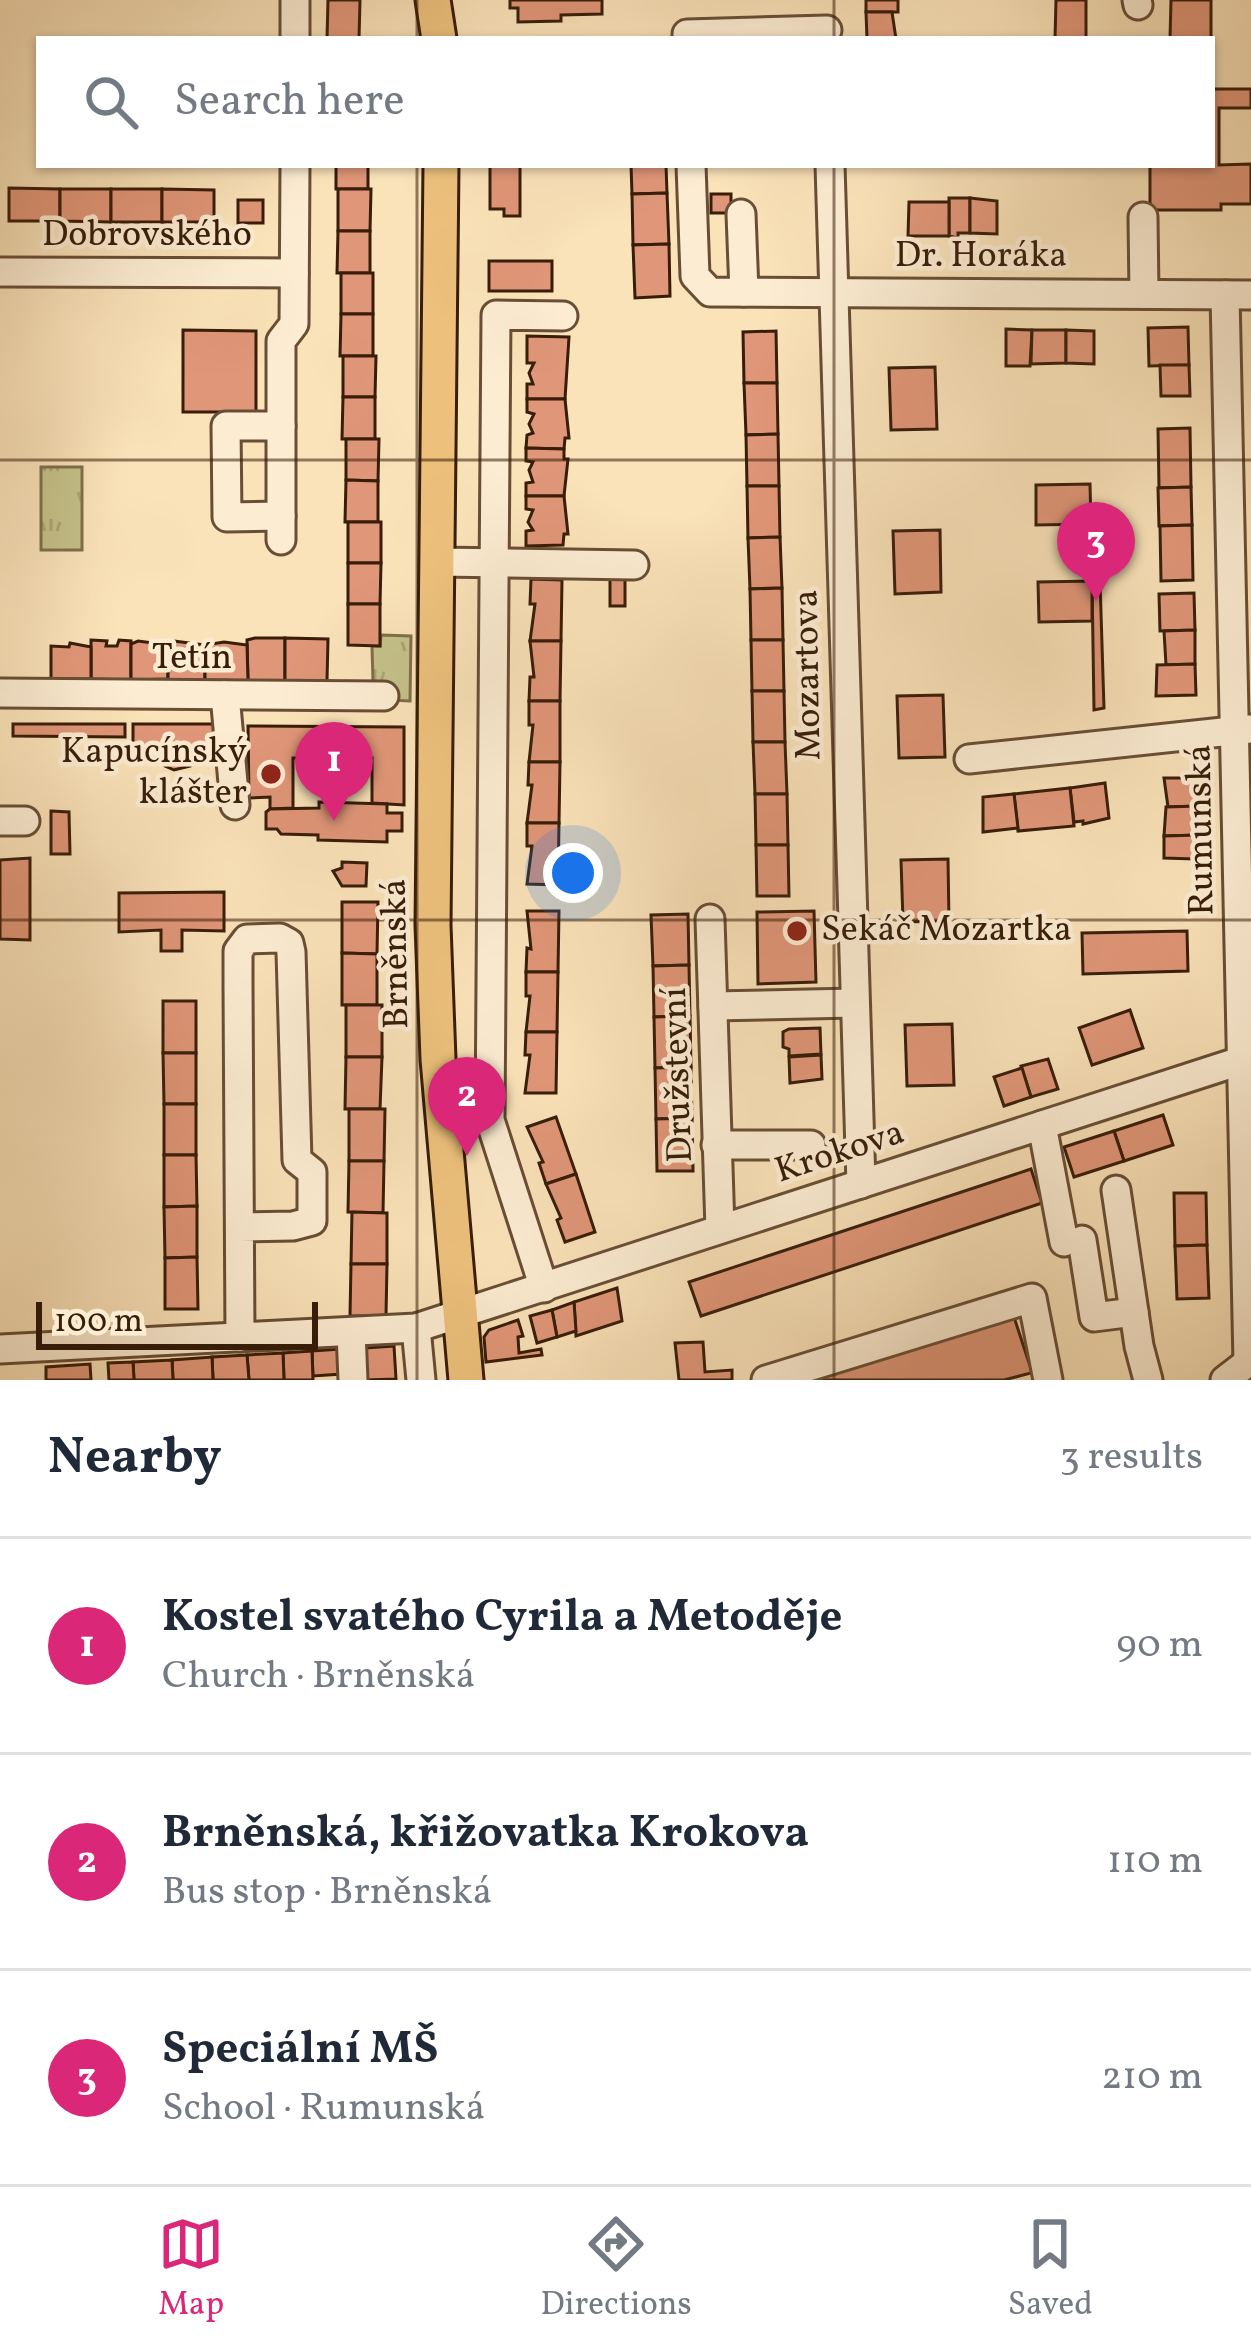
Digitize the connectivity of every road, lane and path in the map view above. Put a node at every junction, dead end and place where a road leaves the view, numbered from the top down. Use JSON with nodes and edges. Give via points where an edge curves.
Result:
{"nodes":[{"id":1,"x":295,"y":0,"type":"edge"},
{"id":2,"x":433,"y":0,"type":"edge"},
{"id":3,"x":826,"y":0,"type":"edge"},
{"id":4,"x":827,"y":34,"type":"edge"},
{"id":5,"x":775,"y":35,"type":"edge"},
{"id":6,"x":295,"y":36,"type":"edge"},
{"id":7,"x":439,"y":36,"type":"edge"},
{"id":8,"x":687,"y":36,"type":"edge"},
{"id":9,"x":731,"y":36,"type":"edge"},
{"id":10,"x":295,"y":168,"type":"edge"},
{"id":11,"x":441,"y":168,"type":"edge"},
{"id":12,"x":691,"y":168,"type":"edge"},
{"id":13,"x":830,"y":168,"type":"edge"},
{"id":14,"x":741,"y":214,"type":"dead end"},
{"id":15,"x":1144,"y":217,"type":"dead end"},
{"id":16,"x":0,"y":272,"type":"edge"},
{"id":17,"x":295,"y":273,"type":"junction"},
{"id":18,"x":744,"y":292,"type":"junction"},
{"id":19,"x":836,"y":292,"type":"junction"},
{"id":20,"x":1144,"y":295,"type":"junction"},
{"id":21,"x":1238,"y":295,"type":"edge"},
{"id":22,"x":563,"y":316,"type":"dead end"},
{"id":23,"x":1239,"y":347,"type":"edge"},
{"id":24,"x":281,"y":425,"type":"junction"},
{"id":25,"x":1240,"y":462,"type":"edge"},
{"id":26,"x":1241,"y":531,"type":"edge"},
{"id":27,"x":436,"y":562,"type":"junction"},
{"id":28,"x":493,"y":563,"type":"junction"},
{"id":29,"x":634,"y":565,"type":"dead end"},
{"id":30,"x":0,"y":693,"type":"edge"},
{"id":31,"x":225,"y":695,"type":"junction"},
{"id":32,"x":384,"y":696,"type":"dead end"},
{"id":33,"x":1243,"y":730,"type":"edge"},
{"id":34,"x":969,"y":759,"type":"dead end"},
{"id":35,"x":235,"y":805,"type":"dead end"},
{"id":36,"x":710,"y":919,"type":"dead end"},
{"id":37,"x":855,"y":1003,"type":"junction"},
{"id":38,"x":712,"y":1006,"type":"junction"},
{"id":39,"x":1243,"y":1060,"type":"junction"},
{"id":40,"x":1042,"y":1125,"type":"junction"},
{"id":41,"x":811,"y":1144,"type":"dead end"},
{"id":42,"x":716,"y":1145,"type":"junction"},
{"id":43,"x":1248,"y":1153,"type":"edge"},
{"id":44,"x":861,"y":1184,"type":"junction"},
{"id":45,"x":1116,"y":1190,"type":"dead end"},
{"id":46,"x":240,"y":1227,"type":"junction"},
{"id":47,"x":720,"y":1229,"type":"junction"},
{"id":48,"x":544,"y":1288,"type":"junction"},
{"id":49,"x":1134,"y":1312,"type":"junction"},
{"id":50,"x":459,"y":1313,"type":"junction"},
{"id":51,"x":416,"y":1328,"type":"junction"},
{"id":52,"x":351,"y":1332,"type":"junction"},
{"id":53,"x":240,"y":1337,"type":"junction"},
{"id":54,"x":0,"y":1349,"type":"edge"},
{"id":55,"x":1241,"y":1368,"type":"edge"},
{"id":56,"x":353,"y":1380,"type":"edge"},
{"id":57,"x":422,"y":1380,"type":"edge"},
{"id":58,"x":466,"y":1380,"type":"edge"},
{"id":59,"x":766,"y":1380,"type":"edge"},
{"id":60,"x":1048,"y":1380,"type":"edge"},
{"id":61,"x":1148,"y":1380,"type":"edge"}],
"edges":[{"from":1,"to":6,"type":"street"},
{"from":2,"to":7,"type":"main road"},
{"from":3,"to":4,"type":"street"},
{"from":4,"to":5,"type":"street"},
{"from":5,"to":9,"type":"street"},
{"from":8,"to":9,"type":"street"},
{"from":10,"to":17,"type":"street"},
{"from":11,"to":27,"type":"main road","name":"Brněnská"},
{"from":12,"to":18,"type":"street","name":"Dr. Horáka","via":[[695,277],[710,292]]},
{"from":13,"to":19,"type":"street","name":"Mozartova"},
{"from":14,"to":18,"type":"street"},
{"from":15,"to":20,"type":"street"},
{"from":16,"to":17,"type":"street","name":"Dobrovského"},
{"from":17,"to":24,"type":"street","via":[[294,324],[281,341]]},
{"from":18,"to":19,"type":"street","name":"Dr. Horáka"},
{"from":19,"to":20,"type":"street","name":"Dr. Horáka"},
{"from":19,"to":37,"type":"street","name":"Mozartova"},
{"from":20,"to":21,"type":"street","name":"Dr. Horáka"},
{"from":21,"to":23,"type":"street","name":"Rumunská"},
{"from":22,"to":28,"type":"street","via":[[496,315]]},
{"from":23,"to":25,"type":"street","name":"Rumunská"},
{"from":24,"to":24,"type":"street","via":[[281,528],[227,517],[226,426]]},
{"from":25,"to":26,"type":"street","name":"Rumunská"},
{"from":26,"to":33,"type":"street","name":"Rumunská"},
{"from":27,"to":28,"type":"street"},
{"from":27,"to":50,"type":"main road","name":"Brněnská","via":[[433,925]]},
{"from":28,"to":29,"type":"street"},
{"from":28,"to":48,"type":"street","via":[[490,1120]]},
{"from":30,"to":31,"type":"street","name":"Tetín"},
{"from":31,"to":32,"type":"street","name":"Tetín"},
{"from":31,"to":35,"type":"street"},
{"from":33,"to":34,"type":"street"},
{"from":33,"to":39,"type":"street","name":"Rumunská"},
{"from":36,"to":38,"type":"street","name":"Družstevní"},
{"from":37,"to":38,"type":"street"},
{"from":37,"to":44,"type":"street","name":"Mozartova"},
{"from":38,"to":42,"type":"street","name":"Družstevní"},
{"from":39,"to":40,"type":"street","name":"Krokova"},
{"from":39,"to":43,"type":"street","name":"Rumunská"},
{"from":40,"to":44,"type":"street","name":"Krokova"},
{"from":40,"to":49,"type":"street","via":[[1094,1317]]},
{"from":41,"to":42,"type":"street"},
{"from":42,"to":47,"type":"street","name":"Družstevní"},
{"from":43,"to":55,"type":"street","name":"Rumunská"},
{"from":44,"to":47,"type":"street","name":"Krokova"},
{"from":45,"to":49,"type":"street"},
{"from":46,"to":46,"type":"street","via":[[238,951],[247,939],[280,938],[291,952],[297,1160],[312,1172],[312,1221]]},
{"from":46,"to":53,"type":"street"},
{"from":47,"to":48,"type":"street","name":"Krokova"},
{"from":48,"to":50,"type":"street","name":"Krokova"},
{"from":49,"to":61,"type":"street"},
{"from":50,"to":51,"type":"street","name":"Krokova"},
{"from":50,"to":58,"type":"main road","name":"Brněnská"},
{"from":51,"to":52,"type":"street","name":"Krokova"},
{"from":51,"to":57,"type":"street"},
{"from":52,"to":53,"type":"street","name":"Krokova"},
{"from":52,"to":56,"type":"street"},
{"from":53,"to":54,"type":"street","name":"Krokova"},
{"from":59,"to":60,"type":"street","via":[[1033,1298]]}]}
